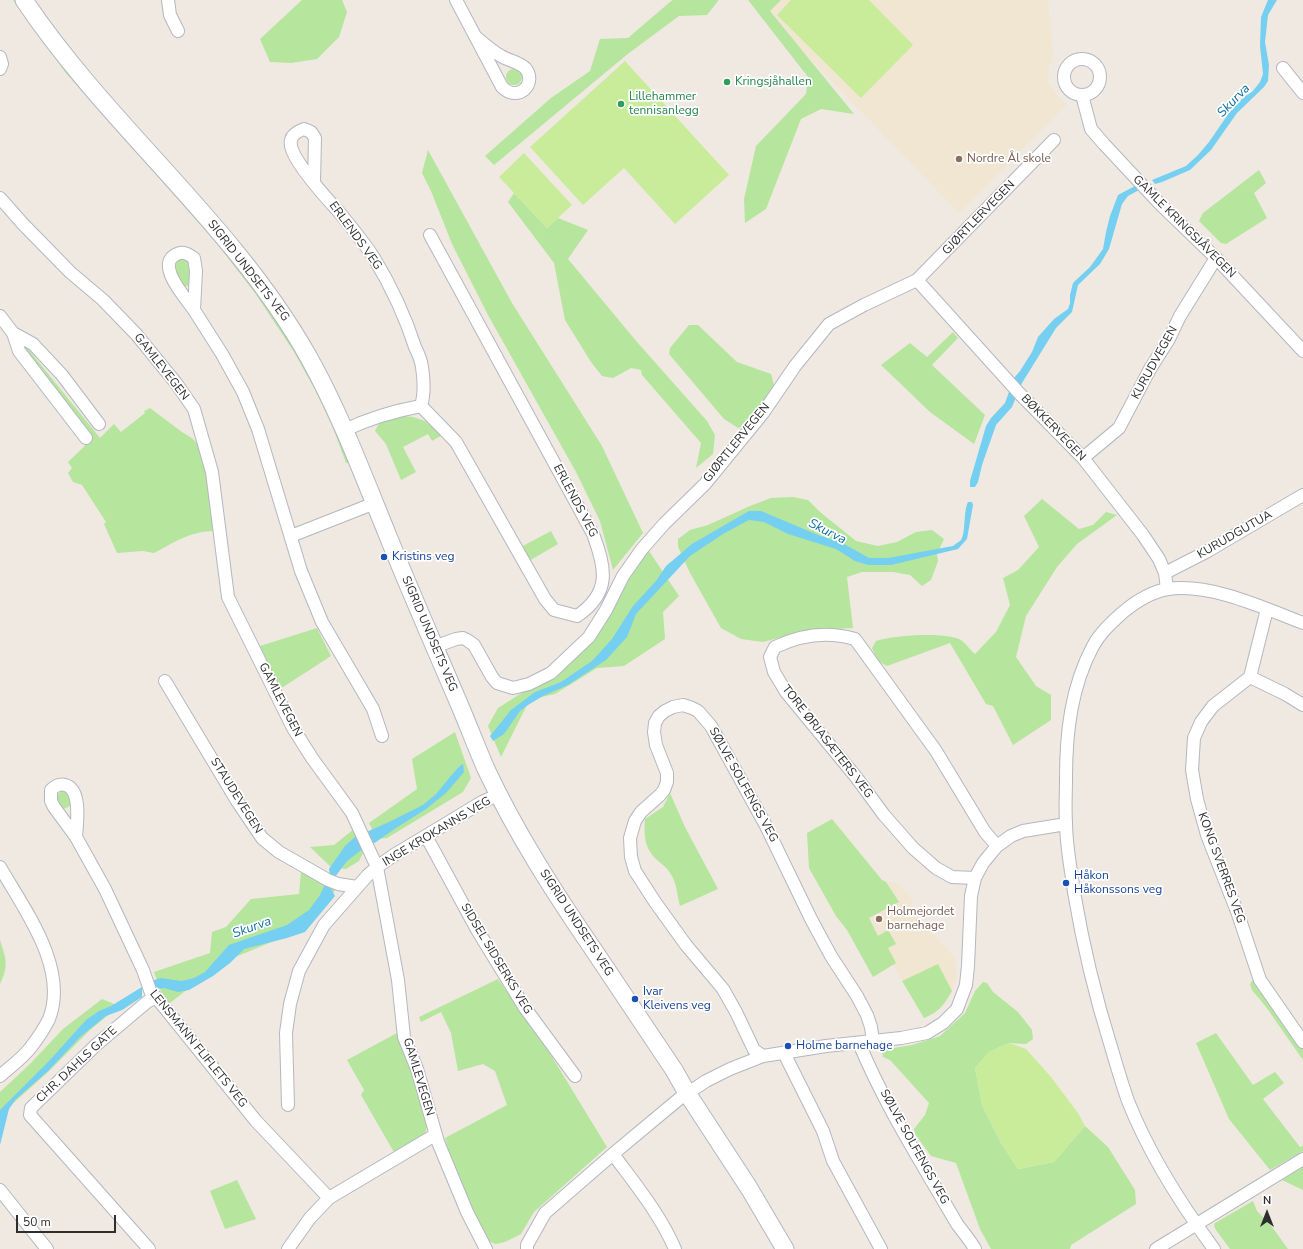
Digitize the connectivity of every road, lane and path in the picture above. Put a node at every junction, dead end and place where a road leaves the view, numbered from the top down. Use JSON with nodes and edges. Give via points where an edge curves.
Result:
{"nodes":[{"id":1,"x":24,"y":0,"type":"edge"},
{"id":2,"x":168,"y":0,"type":"edge"},
{"id":3,"x":456,"y":0,"type":"edge"},
{"id":4,"x":178,"y":31,"type":"dead end"},
{"id":5,"x":476,"y":37,"type":"junction"},
{"id":6,"x":0,"y":57,"type":"edge"},
{"id":7,"x":1283,"y":68,"type":"dead end"},
{"id":8,"x":0,"y":69,"type":"edge"},
{"id":9,"x":1303,"y":93,"type":"edge"},
{"id":10,"x":1082,"y":95,"type":"dead end"},
{"id":11,"x":1054,"y":140,"type":"dead end"},
{"id":12,"x":314,"y":182,"type":"dead end"},
{"id":13,"x":0,"y":198,"type":"edge"},
{"id":14,"x":430,"y":235,"type":"dead end"},
{"id":15,"x":1216,"y":258,"type":"junction"},
{"id":16,"x":917,"y":280,"type":"junction"},
{"id":17,"x":194,"y":310,"type":"dead end"},
{"id":18,"x":0,"y":316,"type":"edge"},
{"id":19,"x":13,"y":333,"type":"junction"},
{"id":20,"x":1303,"y":350,"type":"edge"},
{"id":21,"x":421,"y":406,"type":"junction"},
{"id":22,"x":99,"y":424,"type":"dead end"},
{"id":23,"x":345,"y":430,"type":"junction"},
{"id":24,"x":86,"y":438,"type":"dead end"},
{"id":25,"x":1083,"y":458,"type":"junction"},
{"id":26,"x":1303,"y":495,"type":"edge"},
{"id":27,"x":375,"y":503,"type":"junction"},
{"id":28,"x":291,"y":536,"type":"junction"},
{"id":29,"x":1166,"y":573,"type":"junction"},
{"id":30,"x":1167,"y":589,"type":"junction"},
{"id":31,"x":1267,"y":609,"type":"junction"},
{"id":32,"x":1303,"y":623,"type":"edge"},
{"id":33,"x":434,"y":647,"type":"junction"},
{"id":34,"x":1250,"y":677,"type":"junction"},
{"id":35,"x":165,"y":681,"type":"dead end"},
{"id":36,"x":1303,"y":705,"type":"edge"},
{"id":37,"x":382,"y":736,"type":"dead end"},
{"id":38,"x":498,"y":795,"type":"junction"},
{"id":39,"x":1066,"y":824,"type":"junction"},
{"id":40,"x":426,"y":836,"type":"junction"},
{"id":41,"x":76,"y":837,"type":"dead end"},
{"id":42,"x":997,"y":846,"type":"junction"},
{"id":43,"x":0,"y":867,"type":"edge"},
{"id":44,"x":377,"y":867,"type":"junction"},
{"id":45,"x":975,"y":878,"type":"junction"},
{"id":46,"x":357,"y":887,"type":"junction"},
{"id":47,"x":151,"y":991,"type":"junction"},
{"id":48,"x":873,"y":1041,"type":"junction"},
{"id":49,"x":1303,"y":1042,"type":"edge"},
{"id":50,"x":859,"y":1043,"type":"junction"},
{"id":51,"x":784,"y":1053,"type":"junction"},
{"id":52,"x":763,"y":1056,"type":"junction"},
{"id":53,"x":0,"y":1076,"type":"edge"},
{"id":54,"x":575,"y":1076,"type":"dead end"},
{"id":55,"x":687,"y":1093,"type":"junction"},
{"id":56,"x":288,"y":1105,"type":"dead end"},
{"id":57,"x":435,"y":1134,"type":"junction"},
{"id":58,"x":612,"y":1154,"type":"junction"},
{"id":59,"x":1303,"y":1159,"type":"edge"},
{"id":60,"x":0,"y":1190,"type":"edge"},
{"id":61,"x":329,"y":1198,"type":"junction"},
{"id":62,"x":1195,"y":1224,"type":"junction"},
{"id":63,"x":48,"y":1249,"type":"edge"},
{"id":64,"x":149,"y":1249,"type":"edge"},
{"id":65,"x":288,"y":1249,"type":"edge"},
{"id":66,"x":486,"y":1249,"type":"edge"},
{"id":67,"x":527,"y":1249,"type":"edge"},
{"id":68,"x":675,"y":1249,"type":"edge"},
{"id":69,"x":785,"y":1249,"type":"edge"},
{"id":70,"x":881,"y":1249,"type":"edge"},
{"id":71,"x":974,"y":1249,"type":"edge"},
{"id":72,"x":1156,"y":1249,"type":"edge"},
{"id":73,"x":1214,"y":1249,"type":"edge"}],
"edges":[{"from":1,"to":23,"type":"street","name":"SIGRID UNDSETS VEG","via":[[89,86],[225,239],[268,294],[309,358]]},
{"from":2,"to":4,"type":"street","via":[[170,15]]},
{"from":3,"to":5,"type":"street"},
{"from":5,"to":5,"type":"street","via":[[502,87],[515,94],[527,87],[526,69],[502,57]]},
{"from":6,"to":8,"type":"street"},
{"from":7,"to":9,"type":"street"},
{"from":10,"to":15,"type":"street","name":"GAMLE KRINGSJÅVEGEN","via":[[1091,129],[1160,204]]},
{"from":11,"to":16,"type":"street","name":"GJØRTLERVEGEN"},
{"from":12,"to":21,"type":"street","name":"ERLENDS VEG","via":[[352,228],[388,284],[410,331],[422,365],[424,397]]},
{"from":13,"to":44,"type":"street","name":"GAMLEVEGEN","via":[[70,272],[103,300],[136,334],[194,409],[212,472],[228,597],[293,728],[352,813]]},
{"from":14,"to":21,"type":"street","name":"ERLENDS VEG","via":[[593,534],[603,566],[603,582],[588,608],[577,616],[554,610],[545,599],[456,442]]},
{"from":15,"to":20,"type":"street","name":"GAMLE KRINGSJÅVEGEN"},
{"from":15,"to":25,"type":"street","name":"KURUDVEGEN","via":[[1180,316],[1119,428]]},
{"from":16,"to":25,"type":"street","name":"BØKKERVEGEN","via":[[1015,389]]},
{"from":16,"to":33,"type":"street","name":"GJØRTLERVEGEN","via":[[829,324],[763,413],[705,484],[642,548],[589,637],[551,673],[529,684],[513,688],[497,683],[474,645],[467,640],[456,639]]},
{"from":17,"to":28,"type":"street","via":[[243,392],[258,429]]},
{"from":18,"to":19,"type":"street"},
{"from":19,"to":22,"type":"street","via":[[33,344],[62,375]]},
{"from":19,"to":24,"type":"street","via":[[19,351]]},
{"from":21,"to":23,"type":"street","via":[[374,417]]},
{"from":23,"to":27,"type":"street","name":"SIGRID UNDSETS VEG"},
{"from":25,"to":29,"type":"street","name":"BØKKERVEGEN","via":[[1143,535]]},
{"from":26,"to":29,"type":"street","name":"KURUDGUTUA"},
{"from":27,"to":28,"type":"street"},
{"from":27,"to":33,"type":"street","name":"SIGRID UNDSETS VEG"},
{"from":28,"to":37,"type":"street","via":[[301,570],[322,622],[372,709]]},
{"from":29,"to":30,"type":"street","name":"BØKKERVEGEN"},
{"from":30,"to":31,"type":"street","via":[[1211,591]]},
{"from":30,"to":39,"type":"street","via":[[1139,600],[1107,626],[1093,645],[1082,670],[1069,722],[1066,750]]},
{"from":31,"to":32,"type":"street"},
{"from":31,"to":34,"type":"street"},
{"from":33,"to":38,"type":"street","name":"SIGRID UNDSETS VEG"},
{"from":34,"to":36,"type":"street"},
{"from":34,"to":49,"type":"street","name":"KONG SVERRES VEG","via":[[1213,706],[1201,722],[1194,738],[1192,770],[1207,835],[1260,980]]},
{"from":35,"to":46,"type":"street","name":"STAUDEVEGEN","via":[[262,838],[279,852],[328,880]]},
{"from":38,"to":40,"type":"street","name":"INGE KROKANNS VEG"},
{"from":38,"to":55,"type":"street","name":"SIGRID UNDSETS VEG","via":[[570,915]]},
{"from":39,"to":42,"type":"street","via":[[1023,831]]},
{"from":39,"to":62,"type":"street","via":[[1080,928],[1095,994],[1125,1092],[1144,1137]]},
{"from":40,"to":44,"type":"street","name":"INGE KROKANNS VEG"},
{"from":40,"to":54,"type":"street","name":"SIDSEL SIDSERKS VEG","via":[[476,928],[522,1003]]},
{"from":41,"to":47,"type":"street","name":"LENSMANN FLIFLETS VEG","via":[[105,889]]},
{"from":42,"to":45,"type":"street","via":[[983,862]]},
{"from":42,"to":45,"type":"street","name":"TORE ØRJASÆTERS VEG","via":[[985,832],[936,751],[855,639],[841,635],[814,635],[790,640],[774,647],[770,657],[774,672],[786,692],[884,815],[913,848],[936,868],[952,877]]},
{"from":43,"to":53,"type":"street","via":[[42,940],[52,972],[54,995],[43,1031],[30,1049]]},
{"from":44,"to":46,"type":"street","name":"INGE KROKANNS VEG"},
{"from":44,"to":57,"type":"street","name":"GAMLEVEGEN","via":[[398,980],[404,1037],[417,1069]]},
{"from":45,"to":48,"type":"street","via":[[971,896],[967,980],[957,1009],[927,1034]]},
{"from":46,"to":56,"type":"street","name":"INGE KROKANNS VEG","via":[[324,925],[298,971],[286,1033]]},
{"from":47,"to":61,"type":"street","name":"LENSMANN FLIFLETS VEG","via":[[256,1121]]},
{"from":47,"to":64,"type":"street","name":"CHR. DAHLS GATE","via":[[147,1002],[96,1045],[31,1108],[30,1115]]},
{"from":48,"to":50,"type":"street"},
{"from":48,"to":52,"type":"street","name":"SØLVE SOLFENGS VEG","via":[[867,1015],[811,919],[765,824],[711,726],[698,711],[682,705],[665,711],[655,723],[656,745],[667,773],[667,782],[660,796],[641,812],[635,821],[630,838],[631,857],[635,870],[655,902],[686,945],[723,989],[754,1050]]},
{"from":50,"to":51,"type":"street"},
{"from":50,"to":71,"type":"street","name":"SØLVE SOLFENGS VEG","via":[[869,1067],[908,1139]]},
{"from":51,"to":52,"type":"street"},
{"from":51,"to":70,"type":"street","via":[[823,1131],[833,1161]]},
{"from":52,"to":55,"type":"street","via":[[718,1075]]},
{"from":55,"to":58,"type":"street"},
{"from":55,"to":69,"type":"street","name":"SIGRID UNDSETS VEG"},
{"from":57,"to":61,"type":"street"},
{"from":57,"to":66,"type":"street","name":"GAMLEVEGEN","via":[[464,1206]]},
{"from":58,"to":67,"type":"street","via":[[545,1213]]},
{"from":58,"to":68,"type":"street","via":[[668,1232]]},
{"from":59,"to":62,"type":"street"},
{"from":60,"to":63,"type":"street"},
{"from":61,"to":65,"type":"street","via":[[310,1218]]},
{"from":62,"to":72,"type":"street"},
{"from":62,"to":73,"type":"street"}]}
